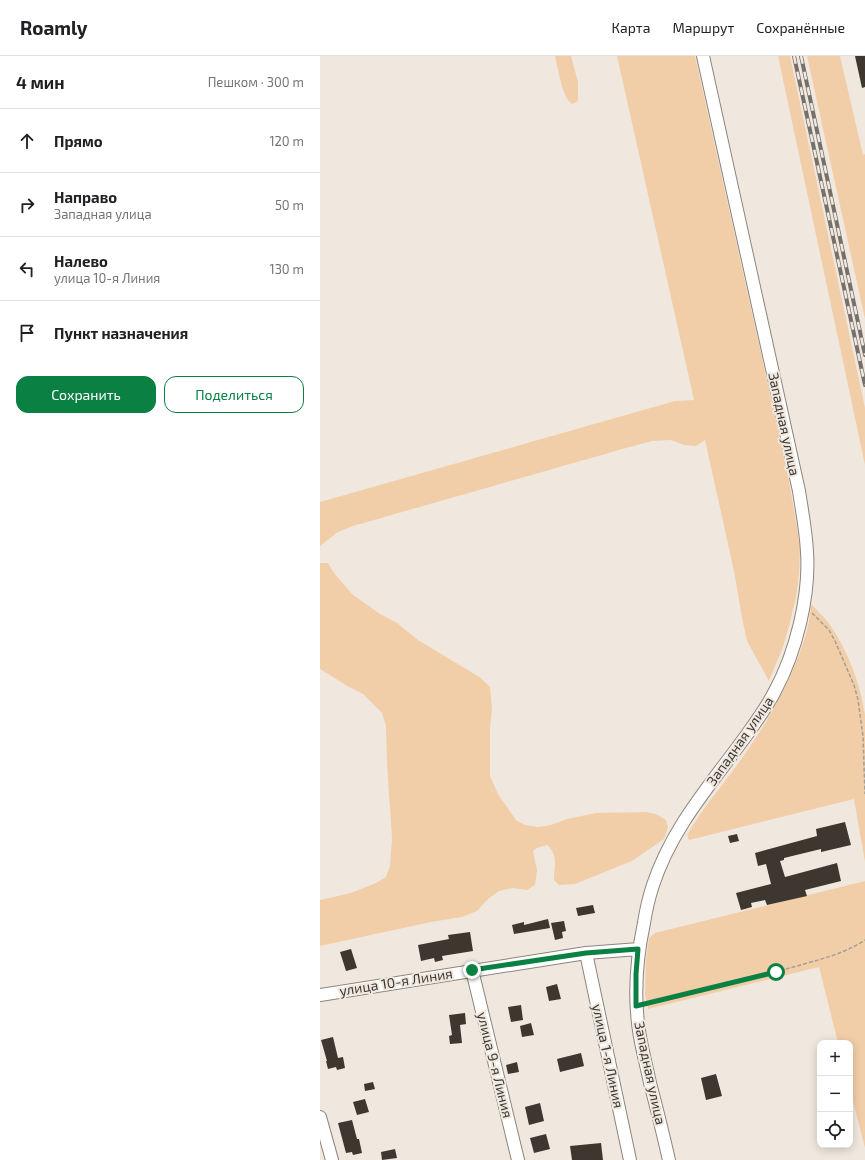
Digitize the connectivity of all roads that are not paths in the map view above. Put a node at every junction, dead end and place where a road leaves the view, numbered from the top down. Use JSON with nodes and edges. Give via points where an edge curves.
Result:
{"nodes":[{"id":1,"x":703,"y":56,"type":"edge"},
{"id":2,"x":638,"y":949,"type":"junction"},
{"id":3,"x":586,"y":953,"type":"junction"},
{"id":4,"x":472,"y":970,"type":"junction"},
{"id":5,"x":320,"y":994,"type":"edge"},
{"id":6,"x":320,"y":1117,"type":"edge"},
{"id":7,"x":332,"y":1160,"type":"edge"},
{"id":8,"x":518,"y":1160,"type":"edge"},
{"id":9,"x":630,"y":1160,"type":"edge"},
{"id":10,"x":669,"y":1160,"type":"edge"}],
"edges":[{"from":1,"to":2,"type":"street","name":"Западная улица","via":[[799,491],[807,554],[804,604],[794,644],[776,690],[748,734],[682,822],[662,862],[647,906]]},
{"from":2,"to":3,"type":"street","name":"улица 10-я Линия"},
{"from":2,"to":10,"type":"street","name":"Западная улица","via":[[636,1006],[641,1043]]},
{"from":3,"to":4,"type":"street","name":"улица 10-я Линия"},
{"from":3,"to":9,"type":"street","name":"улица 1-я Линия"},
{"from":4,"to":5,"type":"street","name":"улица 10-я Линия"},
{"from":4,"to":8,"type":"street","name":"улица 9-я Линия"},
{"from":6,"to":7,"type":"street"}]}
